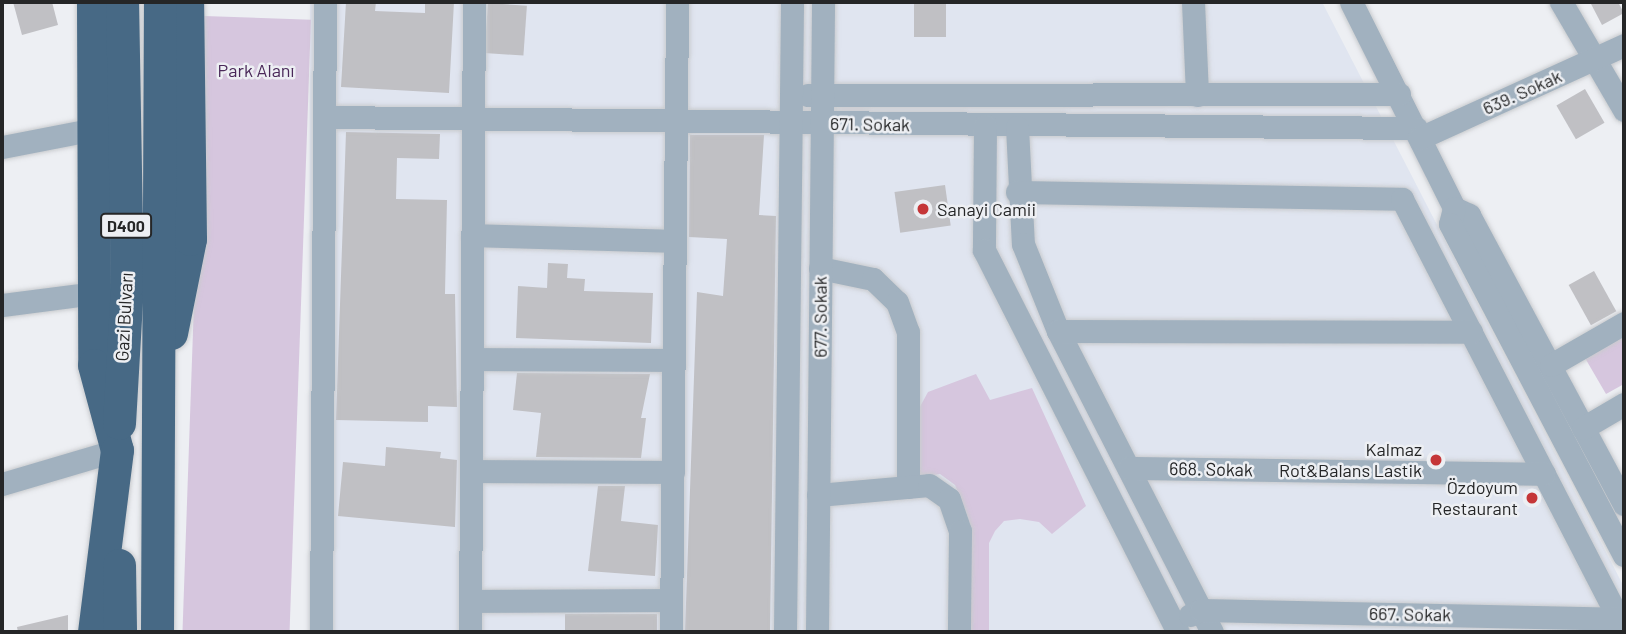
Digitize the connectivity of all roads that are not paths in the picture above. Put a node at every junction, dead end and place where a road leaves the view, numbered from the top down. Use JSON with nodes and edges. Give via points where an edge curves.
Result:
{"nodes":[{"id":1,"x":93,"y":2,"type":"edge"},
{"id":2,"x":122,"y":2,"type":"edge"},
{"id":3,"x":160,"y":2,"type":"edge"},
{"id":4,"x":187,"y":2,"type":"edge"},
{"id":5,"x":315,"y":2,"type":"edge"},
{"id":6,"x":325,"y":2,"type":"edge"},
{"id":7,"x":474,"y":2,"type":"edge"},
{"id":8,"x":677,"y":2,"type":"edge"},
{"id":9,"x":792,"y":2,"type":"edge"},
{"id":10,"x":823,"y":2,"type":"edge"},
{"id":11,"x":1193,"y":2,"type":"edge"},
{"id":12,"x":1351,"y":2,"type":"edge"},
{"id":13,"x":1561,"y":2,"type":"edge"},
{"id":14,"x":1624,"y":45,"type":"edge"},
{"id":15,"x":1593,"y":60,"type":"junction"},
{"id":16,"x":791,"y":94,"type":"junction"},
{"id":17,"x":1399,"y":94,"type":"junction"},
{"id":18,"x":1197,"y":95,"type":"junction"},
{"id":19,"x":823,"y":96,"type":"junction"},
{"id":20,"x":1624,"y":110,"type":"edge"},
{"id":21,"x":324,"y":117,"type":"junction"},
{"id":22,"x":473,"y":119,"type":"junction"},
{"id":23,"x":676,"y":121,"type":"junction"},
{"id":24,"x":790,"y":122,"type":"junction"},
{"id":25,"x":821,"y":123,"type":"junction"},
{"id":26,"x":985,"y":126,"type":"junction"},
{"id":27,"x":1017,"y":127,"type":"junction"},
{"id":28,"x":95,"y":129,"type":"junction"},
{"id":29,"x":1418,"y":133,"type":"junction"},
{"id":30,"x":2,"y":147,"type":"edge"},
{"id":31,"x":1017,"y":192,"type":"junction"},
{"id":32,"x":1454,"y":208,"type":"junction"},
{"id":33,"x":472,"y":236,"type":"junction"},
{"id":34,"x":675,"y":241,"type":"junction"},
{"id":35,"x":820,"y":268,"type":"junction"},
{"id":36,"x":94,"y":293,"type":"junction"},
{"id":37,"x":2,"y":305,"type":"edge"},
{"id":38,"x":1624,"y":323,"type":"edge"},
{"id":39,"x":1058,"y":331,"type":"junction"},
{"id":40,"x":1471,"y":332,"type":"junction"},
{"id":41,"x":472,"y":359,"type":"junction"},
{"id":42,"x":674,"y":360,"type":"junction"},
{"id":43,"x":1550,"y":365,"type":"junction"},
{"id":44,"x":1624,"y":404,"type":"edge"},
{"id":45,"x":155,"y":418,"type":"junction"},
{"id":46,"x":1583,"y":428,"type":"junction"},
{"id":47,"x":117,"y":450,"type":"junction"},
{"id":48,"x":1129,"y":468,"type":"junction"},
{"id":49,"x":471,"y":471,"type":"junction"},
{"id":50,"x":673,"y":472,"type":"junction"},
{"id":51,"x":1545,"y":474,"type":"junction"},
{"id":52,"x":2,"y":484,"type":"edge"},
{"id":53,"x":908,"y":487,"type":"junction"},
{"id":54,"x":818,"y":495,"type":"junction"},
{"id":55,"x":1624,"y":504,"type":"edge"},
{"id":56,"x":1624,"y":555,"type":"edge"},
{"id":57,"x":671,"y":600,"type":"junction"},
{"id":58,"x":470,"y":601,"type":"junction"},
{"id":59,"x":1201,"y":610,"type":"junction"},
{"id":60,"x":1622,"y":624,"type":"edge"},
{"id":61,"x":1175,"y":628,"type":"edge"},
{"id":62,"x":94,"y":632,"type":"edge"},
{"id":63,"x":120,"y":632,"type":"edge"},
{"id":64,"x":157,"y":632,"type":"edge"},
{"id":65,"x":321,"y":632,"type":"edge"},
{"id":66,"x":470,"y":632,"type":"edge"},
{"id":67,"x":671,"y":632,"type":"edge"},
{"id":68,"x":785,"y":632,"type":"edge"},
{"id":69,"x":817,"y":632,"type":"edge"},
{"id":70,"x":959,"y":632,"type":"edge"},
{"id":71,"x":1212,"y":632,"type":"edge"}],
"edges":[{"from":1,"to":28,"type":"highway"},
{"from":2,"to":47,"type":"highway","name":"Gazi Bulvarı","number":"D400","via":[[127,285]]},
{"from":3,"to":45,"type":"highway","name":"Gazi Bulvarı","number":"D400"},
{"from":4,"to":45,"type":"highway","via":[[190,239]]},
{"from":5,"to":6,"type":"street"},
{"from":6,"to":21,"type":"street"},
{"from":7,"to":22,"type":"street"},
{"from":8,"to":23,"type":"street"},
{"from":9,"to":16,"type":"street","name":"677. Sokak"},
{"from":10,"to":19,"type":"street","name":"677. Sokak"},
{"from":11,"to":18,"type":"street"},
{"from":12,"to":17,"type":"street"},
{"from":13,"to":15,"type":"street"},
{"from":14,"to":15,"type":"street","name":"639. Sokak"},
{"from":15,"to":20,"type":"street"},
{"from":15,"to":29,"type":"street","name":"639. Sokak"},
{"from":16,"to":19,"type":"street","name":"671. Sokak"},
{"from":16,"to":24,"type":"street","name":"677. Sokak"},
{"from":17,"to":18,"type":"street","name":"671. Sokak"},
{"from":17,"to":29,"type":"street"},
{"from":18,"to":19,"type":"street","name":"671. Sokak"},
{"from":19,"to":25,"type":"street","name":"677. Sokak"},
{"from":21,"to":22,"type":"street","name":"671. Sokak"},
{"from":21,"to":65,"type":"street"},
{"from":22,"to":23,"type":"street","name":"671. Sokak"},
{"from":22,"to":33,"type":"street"},
{"from":23,"to":24,"type":"street","name":"671. Sokak"},
{"from":23,"to":34,"type":"street"},
{"from":24,"to":25,"type":"street","name":"671. Sokak"},
{"from":24,"to":68,"type":"street","name":"677. Sokak"},
{"from":25,"to":26,"type":"street","name":"671. Sokak"},
{"from":25,"to":35,"type":"street","name":"677. Sokak"},
{"from":26,"to":27,"type":"street","name":"671. Sokak"},
{"from":26,"to":61,"type":"street","via":[[984,250]]},
{"from":27,"to":29,"type":"street","name":"671. Sokak"},
{"from":27,"to":31,"type":"street"},
{"from":28,"to":30,"type":"street"},
{"from":28,"to":36,"type":"highway"},
{"from":29,"to":32,"type":"street"},
{"from":31,"to":39,"type":"street","via":[[1023,244]]},
{"from":31,"to":40,"type":"street","via":[[1402,199]]},
{"from":32,"to":43,"type":"street","via":[[1469,215]]},
{"from":32,"to":56,"type":"street","via":[[1450,224]]},
{"from":33,"to":34,"type":"street"},
{"from":33,"to":41,"type":"street"},
{"from":34,"to":42,"type":"street"},
{"from":35,"to":53,"type":"street","via":[[873,279],[897,302],[908,332]]},
{"from":35,"to":54,"type":"street","name":"677. Sokak"},
{"from":36,"to":37,"type":"street"},
{"from":36,"to":47,"type":"highway","via":[[94,365]]},
{"from":38,"to":43,"type":"street"},
{"from":39,"to":40,"type":"street"},
{"from":39,"to":48,"type":"street"},
{"from":40,"to":51,"type":"street"},
{"from":41,"to":42,"type":"street"},
{"from":41,"to":49,"type":"street"},
{"from":42,"to":50,"type":"street"},
{"from":43,"to":46,"type":"street"},
{"from":44,"to":46,"type":"street"},
{"from":45,"to":64,"type":"highway","name":"Gazi Bulvarı","number":"D400"},
{"from":46,"to":55,"type":"street"},
{"from":47,"to":52,"type":"street"},
{"from":47,"to":62,"type":"highway"},
{"from":47,"to":63,"type":"highway","name":"Gazi Bulvarı","number":"D400"},
{"from":48,"to":51,"type":"street","name":"668. Sokak"},
{"from":48,"to":59,"type":"street"},
{"from":49,"to":50,"type":"street"},
{"from":49,"to":58,"type":"street"},
{"from":50,"to":57,"type":"street"},
{"from":51,"to":60,"type":"street"},
{"from":53,"to":54,"type":"street"},
{"from":53,"to":70,"type":"street","via":[[929,485],[949,499],[956,520]]},
{"from":54,"to":69,"type":"street","name":"677. Sokak"},
{"from":57,"to":58,"type":"street"},
{"from":57,"to":67,"type":"street"},
{"from":58,"to":66,"type":"street"},
{"from":59,"to":60,"type":"street","name":"667. Sokak"},
{"from":59,"to":61,"type":"street"},
{"from":59,"to":71,"type":"street"}]}
